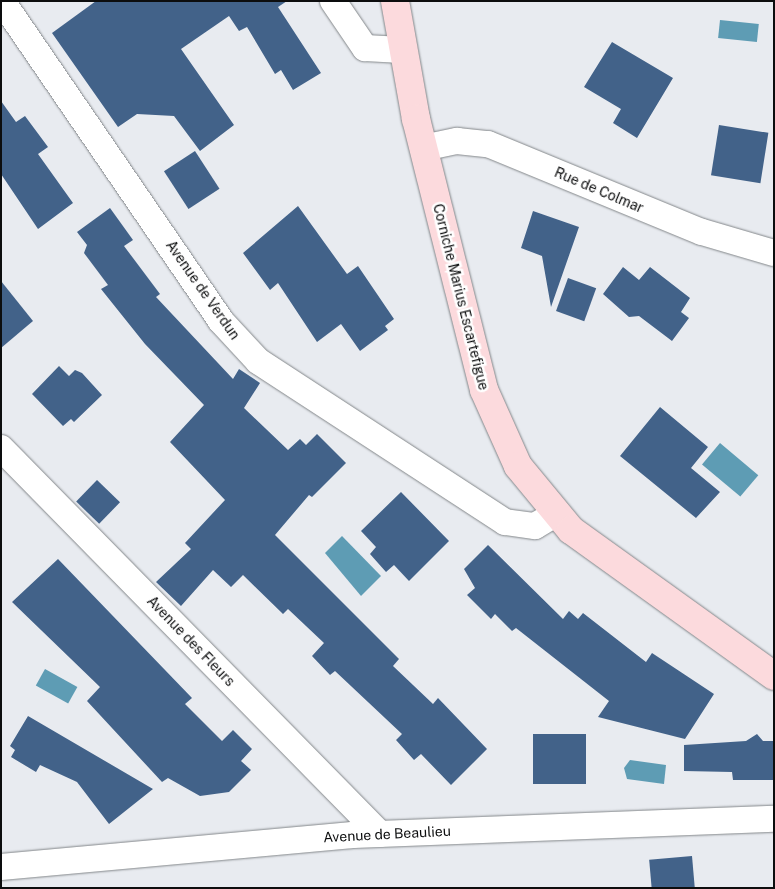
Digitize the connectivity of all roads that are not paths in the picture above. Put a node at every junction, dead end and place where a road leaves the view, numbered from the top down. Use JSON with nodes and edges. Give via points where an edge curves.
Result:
{"nodes":[{"id":1,"x":2,"y":1,"type":"edge"},
{"id":2,"x":333,"y":1,"type":"edge"},
{"id":3,"x":395,"y":1,"type":"edge"},
{"id":4,"x":402,"y":50,"type":"junction"},
{"id":5,"x":423,"y":148,"type":"junction"},
{"id":6,"x":774,"y":253,"type":"edge"},
{"id":7,"x":1,"y":448,"type":"edge"},
{"id":8,"x":557,"y":513,"type":"junction"},
{"id":9,"x":774,"y":676,"type":"edge"},
{"id":10,"x":774,"y":819,"type":"edge"},
{"id":11,"x":380,"y":834,"type":"junction"},
{"id":12,"x":1,"y":867,"type":"edge"}],
"edges":[{"from":1,"to":8,"type":"street","name":"Avenue de Verdun","via":[[222,321],[258,361],[505,522],[535,526]]},
{"from":2,"to":4,"type":"street","via":[[365,48]]},
{"from":3,"to":4,"type":"main road","name":"Corniche Marius Escartefigue"},
{"from":4,"to":5,"type":"main road","name":"Corniche Marius Escartefigue"},
{"from":5,"to":6,"type":"street","name":"Rue de Colmar","via":[[457,141],[488,144],[694,229]]},
{"from":5,"to":8,"type":"main road","name":"Corniche Marius Escartefigue","via":[[484,390],[518,466]]},
{"from":7,"to":11,"type":"street","name":"Avenue des Fleurs"},
{"from":8,"to":9,"type":"main road","name":"Corniche Marius Escartefigue","via":[[571,530],[650,592]]},
{"from":10,"to":11,"type":"street","name":"Avenue de Beaulieu"},
{"from":11,"to":12,"type":"street","name":"Avenue de Beaulieu"}]}
